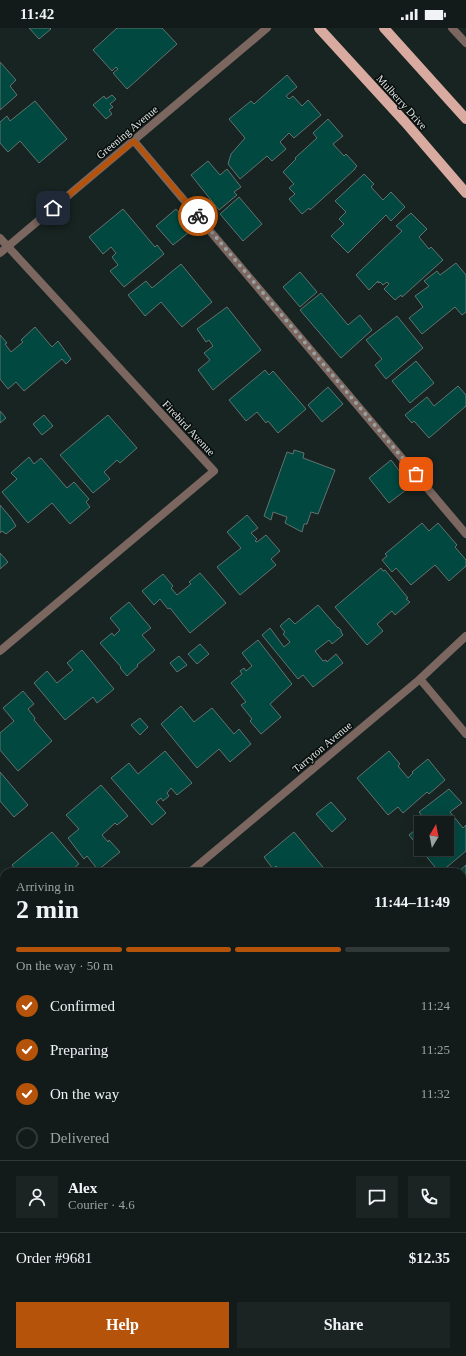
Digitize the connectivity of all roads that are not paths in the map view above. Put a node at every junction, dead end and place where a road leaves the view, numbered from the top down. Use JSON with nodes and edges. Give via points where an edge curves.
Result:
{"nodes":[{"id":1,"x":319,"y":28,"type":"edge"},
{"id":2,"x":384,"y":28,"type":"edge"},
{"id":3,"x":452,"y":28,"type":"edge"},
{"id":4,"x":263,"y":29,"type":"edge"},
{"id":5,"x":466,"y":43,"type":"edge"},
{"id":6,"x":466,"y":119,"type":"edge"},
{"id":7,"x":134,"y":141,"type":"junction"},
{"id":8,"x":466,"y":193,"type":"edge"},
{"id":9,"x":0,"y":238,"type":"edge"},
{"id":10,"x":7,"y":247,"type":"junction"},
{"id":11,"x":0,"y":253,"type":"edge"},
{"id":12,"x":466,"y":534,"type":"edge"},
{"id":13,"x":466,"y":636,"type":"edge"},
{"id":14,"x":0,"y":651,"type":"edge"},
{"id":15,"x":420,"y":679,"type":"junction"},
{"id":16,"x":466,"y":734,"type":"edge"},
{"id":17,"x":196,"y":868,"type":"edge"}],
"edges":[{"from":1,"to":8,"type":"main road","name":"Mulberry Drive"},
{"from":2,"to":6,"type":"main road"},
{"from":3,"to":5,"type":"street"},
{"from":4,"to":7,"type":"street","name":"Greening Avenue"},
{"from":7,"to":10,"type":"street","name":"Greening Avenue"},
{"from":7,"to":12,"type":"street"},
{"from":9,"to":10,"type":"street"},
{"from":10,"to":11,"type":"street","name":"Greening Avenue"},
{"from":10,"to":14,"type":"street","name":"Firebird Avenue","via":[[214,471]]},
{"from":13,"to":15,"type":"street","name":"Tarryton Avenue"},
{"from":15,"to":16,"type":"street"},
{"from":15,"to":17,"type":"street","name":"Tarryton Avenue"}]}
